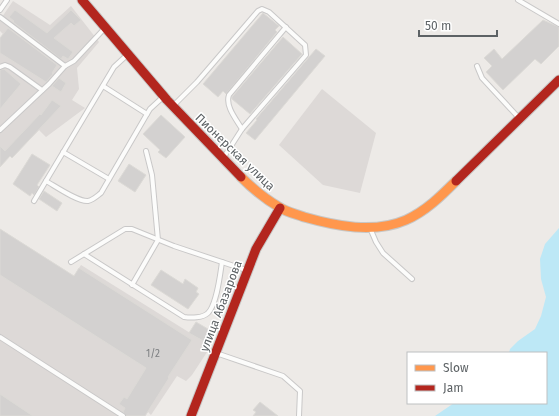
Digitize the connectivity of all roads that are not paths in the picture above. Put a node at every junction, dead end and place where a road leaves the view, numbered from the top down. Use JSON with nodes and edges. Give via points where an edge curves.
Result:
{"nodes":[{"id":1,"x":7,"y":0,"type":"edge"},
{"id":2,"x":82,"y":0,"type":"edge"},
{"id":3,"x":518,"y":0,"type":"edge"},
{"id":4,"x":0,"y":10,"type":"edge"},
{"id":5,"x":0,"y":17,"type":"edge"},
{"id":6,"x":559,"y":24,"type":"edge"},
{"id":7,"x":286,"y":27,"type":"junction"},
{"id":8,"x":105,"y":28,"type":"junction"},
{"id":9,"x":128,"y":55,"type":"junction"},
{"id":10,"x":65,"y":66,"type":"junction"},
{"id":11,"x":477,"y":66,"type":"dead end"},
{"id":12,"x":0,"y":67,"type":"edge"},
{"id":13,"x":559,"y":80,"type":"edge"},
{"id":14,"x":103,"y":86,"type":"junction"},
{"id":15,"x":42,"y":90,"type":"junction"},
{"id":16,"x":164,"y":97,"type":"junction"},
{"id":17,"x":172,"y":106,"type":"junction"},
{"id":18,"x":147,"y":114,"type":"junction"},
{"id":19,"x":520,"y":118,"type":"junction"},
{"id":20,"x":242,"y":129,"type":"junction"},
{"id":21,"x":0,"y":130,"type":"edge"},
{"id":22,"x":146,"y":151,"type":"dead end"},
{"id":23,"x":63,"y":152,"type":"junction"},
{"id":24,"x":223,"y":158,"type":"junction"},
{"id":25,"x":109,"y":179,"type":"junction"},
{"id":26,"x":46,"y":180,"type":"junction"},
{"id":27,"x":34,"y":201,"type":"dead end"},
{"id":28,"x":280,"y":208,"type":"junction"},
{"id":29,"x":370,"y":228,"type":"junction"},
{"id":30,"x":158,"y":240,"type":"junction"},
{"id":31,"x":84,"y":254,"type":"junction"},
{"id":32,"x":71,"y":262,"type":"dead end"},
{"id":33,"x":222,"y":262,"type":"junction"},
{"id":34,"x":247,"y":271,"type":"junction"},
{"id":35,"x":412,"y":279,"type":"dead end"},
{"id":36,"x":132,"y":285,"type":"junction"},
{"id":37,"x":0,"y":336,"type":"edge"},
{"id":38,"x":216,"y":353,"type":"junction"},
{"id":39,"x":123,"y":416,"type":"edge"},
{"id":40,"x":191,"y":416,"type":"edge"},
{"id":41,"x":299,"y":416,"type":"edge"}],
"edges":[{"from":1,"to":4,"type":"lane"},
{"from":2,"to":8,"type":"street","name":"Пионерская улица"},
{"from":3,"to":6,"type":"lane"},
{"from":5,"to":10,"type":"lane"},
{"from":7,"to":17,"type":"lane","via":[[266,10],[258,11]]},
{"from":7,"to":20,"type":"lane","via":[[229,95],[229,106]]},
{"from":7,"to":20,"type":"lane","via":[[305,45],[306,54]]},
{"from":8,"to":9,"type":"street","name":"Пионерская улица"},
{"from":8,"to":10,"type":"lane","via":[[74,61]]},
{"from":9,"to":14,"type":"lane","via":[[114,67]]},
{"from":9,"to":16,"type":"street","name":"Пионерская улица"},
{"from":10,"to":15,"type":"lane"},
{"from":11,"to":19,"type":"lane","via":[[482,78]]},
{"from":12,"to":15,"type":"lane","via":[[10,67]]},
{"from":13,"to":19,"type":"street","name":"Пионерская улица"},
{"from":14,"to":18,"type":"lane"},
{"from":14,"to":23,"type":"lane"},
{"from":15,"to":21,"type":"lane"},
{"from":16,"to":17,"type":"street","name":"Пионерская улица"},
{"from":16,"to":18,"type":"lane"},
{"from":17,"to":24,"type":"street","name":"Пионерская улица"},
{"from":18,"to":25,"type":"lane"},
{"from":19,"to":29,"type":"street","name":"Пионерская улица","via":[[418,214],[393,225]]},
{"from":20,"to":24,"type":"lane"},
{"from":22,"to":30,"type":"lane","via":[[152,175]]},
{"from":23,"to":25,"type":"lane"},
{"from":23,"to":26,"type":"lane"},
{"from":24,"to":28,"type":"street","name":"Пионерская улица","via":[[263,197]]},
{"from":25,"to":26,"type":"lane","via":[[101,193],[88,201],[81,200]]},
{"from":26,"to":27,"type":"lane"},
{"from":28,"to":29,"type":"street","name":"Пионерская улица","via":[[340,226]]},
{"from":28,"to":34,"type":"street","name":"улица Абазарова","via":[[256,249]]},
{"from":29,"to":35,"type":"lane","via":[[383,253]]},
{"from":30,"to":31,"type":"lane","via":[[125,228]]},
{"from":30,"to":33,"type":"lane"},
{"from":30,"to":36,"type":"lane"},
{"from":31,"to":32,"type":"lane"},
{"from":31,"to":36,"type":"lane"},
{"from":33,"to":34,"type":"lane"},
{"from":33,"to":36,"type":"lane","via":[[218,290],[211,309],[204,316],[184,317]]},
{"from":34,"to":38,"type":"street","name":"улица Абазарова"},
{"from":37,"to":39,"type":"lane"},
{"from":38,"to":40,"type":"street","name":"улица Абазарова"},
{"from":38,"to":41,"type":"lane","via":[[286,379],[300,391]]}]}
